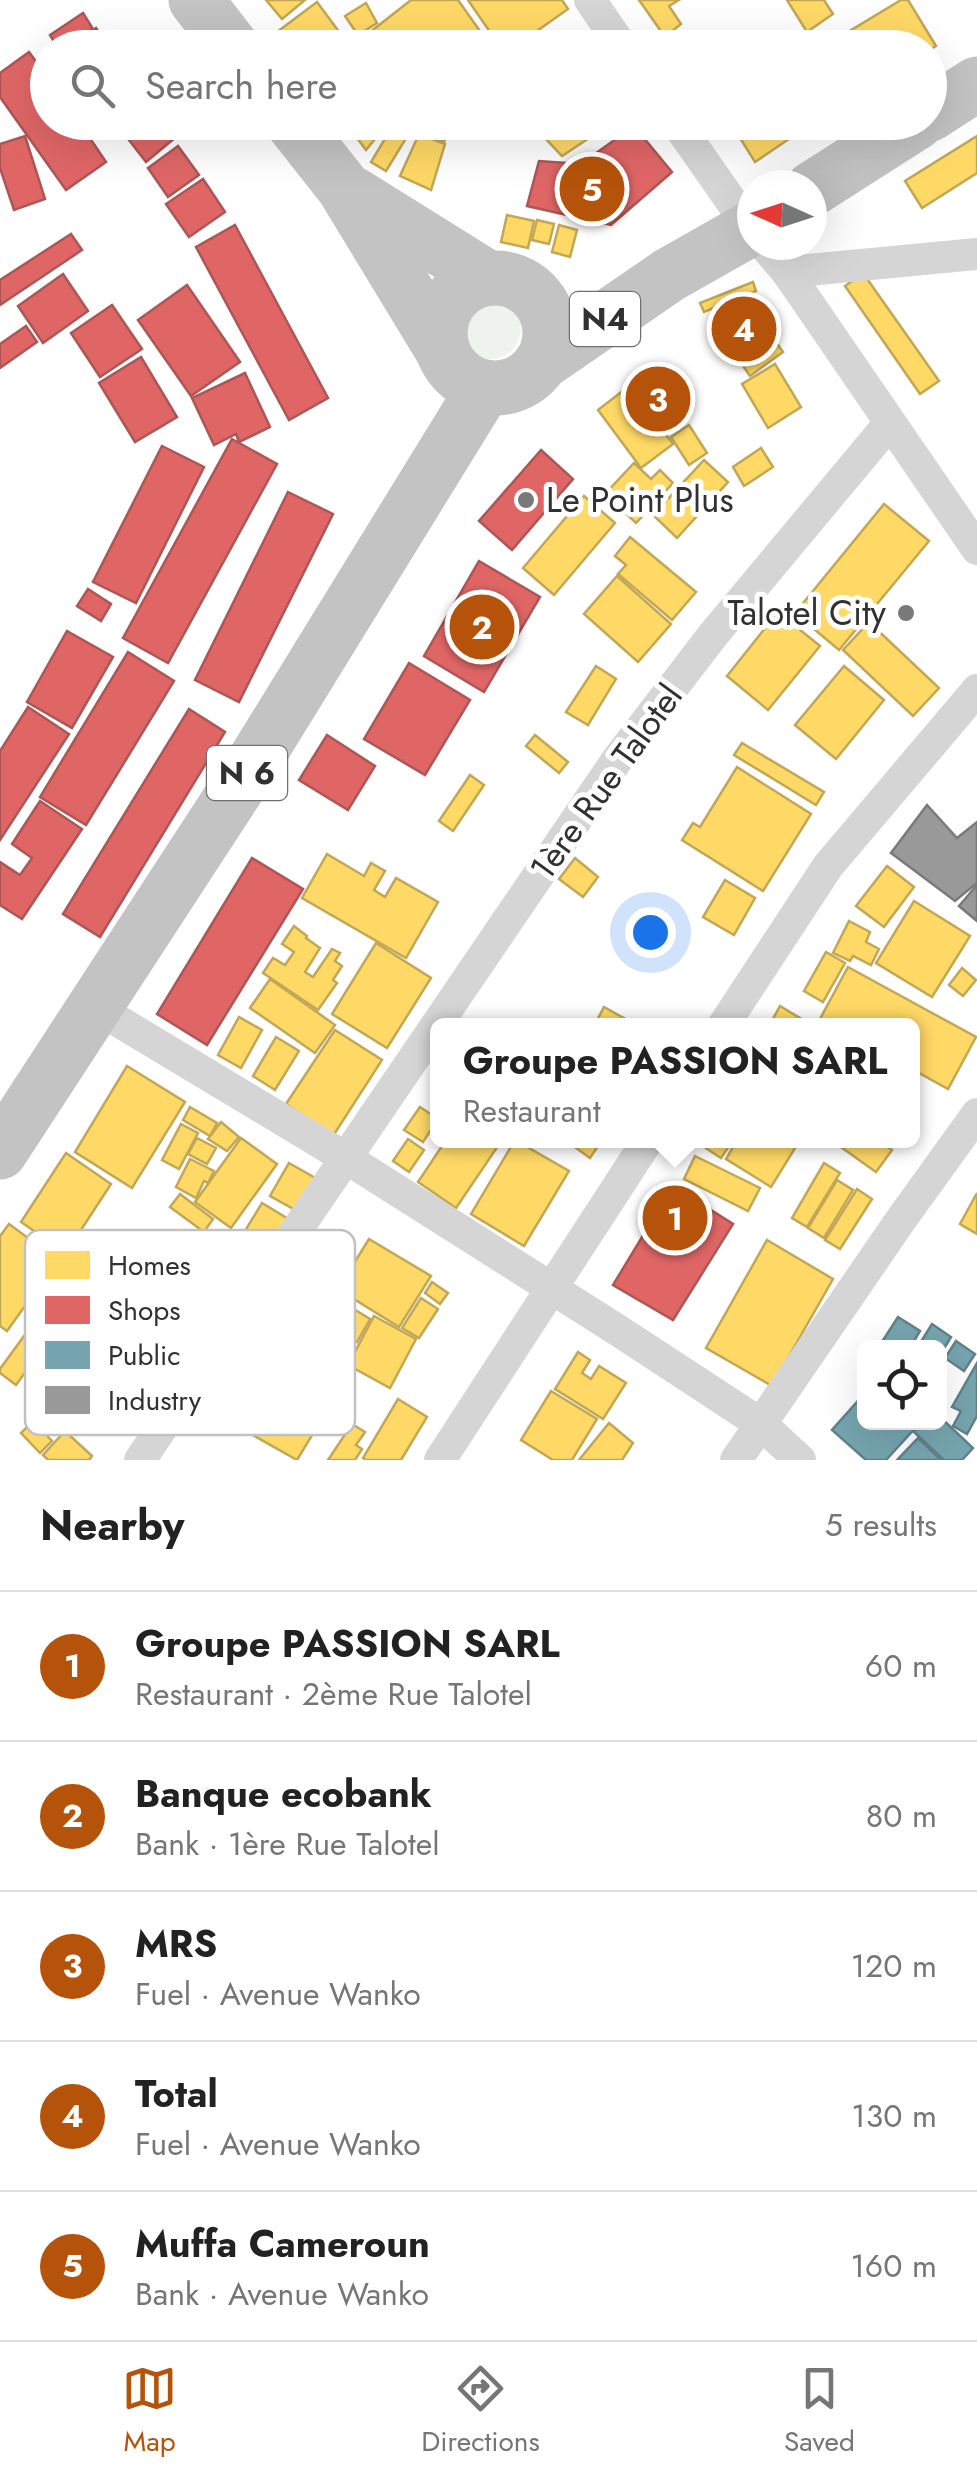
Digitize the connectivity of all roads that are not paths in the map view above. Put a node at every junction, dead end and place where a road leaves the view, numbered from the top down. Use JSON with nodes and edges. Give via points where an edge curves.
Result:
{"nodes":[{"id":1,"x":196,"y":0,"type":"edge"},
{"id":2,"x":590,"y":0,"type":"edge"},
{"id":3,"x":219,"y":30,"type":"edge"},
{"id":4,"x":611,"y":30,"type":"edge"},
{"id":5,"x":977,"y":84,"type":"edge"},
{"id":6,"x":947,"y":103,"type":"edge"},
{"id":7,"x":306,"y":140,"type":"edge"},
{"id":8,"x":689,"y":140,"type":"edge"},
{"id":9,"x":889,"y":140,"type":"edge"},
{"id":10,"x":827,"y":179,"type":"edge"},
{"id":11,"x":344,"y":188,"type":"junction"},
{"id":12,"x":737,"y":208,"type":"edge"},
{"id":13,"x":737,"y":242,"type":"edge"},
{"id":14,"x":977,"y":254,"type":"edge"},
{"id":15,"x":777,"y":260,"type":"edge"},
{"id":16,"x":787,"y":272,"type":"junction"},
{"id":17,"x":669,"y":275,"type":"junction"},
{"id":18,"x":488,"y":278,"type":"junction"},
{"id":19,"x":541,"y":302,"type":"junction"},
{"id":20,"x":443,"y":351,"type":"junction"},
{"id":21,"x":541,"y":363,"type":"junction"},
{"id":22,"x":485,"y":388,"type":"junction"},
{"id":23,"x":889,"y":424,"type":"junction"},
{"id":24,"x":977,"y":549,"type":"edge"},
{"id":25,"x":977,"y":690,"type":"edge"},
{"id":26,"x":96,"y":1008,"type":"junction"},
{"id":27,"x":441,"y":1018,"type":"edge"},
{"id":28,"x":728,"y":1018,"type":"edge"},
{"id":29,"x":430,"y":1035,"type":"edge"},
{"id":30,"x":977,"y":1114,"type":"edge"},
{"id":31,"x":643,"y":1148,"type":"edge"},
{"id":32,"x":0,"y":1152,"type":"edge"},
{"id":33,"x":346,"y":1158,"type":"junction"},
{"id":34,"x":297,"y":1230,"type":"edge"},
{"id":35,"x":552,"y":1288,"type":"junction"},
{"id":36,"x":761,"y":1424,"type":"junction"},
{"id":37,"x":157,"y":1435,"type":"edge"},
{"id":38,"x":140,"y":1460,"type":"edge"},
{"id":39,"x":440,"y":1460,"type":"edge"},
{"id":40,"x":736,"y":1460,"type":"edge"},
{"id":41,"x":800,"y":1460,"type":"edge"}],
"edges":[{"from":1,"to":3,"type":"highway"},
{"from":2,"to":4,"type":"street"},
{"from":5,"to":6,"type":"highway"},
{"from":7,"to":11,"type":"highway"},
{"from":8,"to":12,"type":"street"},
{"from":9,"to":10,"type":"highway"},
{"from":11,"to":18,"type":"highway"},
{"from":11,"to":20,"type":"highway"},
{"from":13,"to":17,"type":"highway","number":"N4"},
{"from":14,"to":16,"type":"street"},
{"from":15,"to":16,"type":"street"},
{"from":16,"to":23,"type":"street"},
{"from":17,"to":19,"type":"highway","number":"N4"},
{"from":17,"to":21,"type":"highway","number":"N4"},
{"from":18,"to":19,"type":"highway","via":[[518,282]]},
{"from":18,"to":20,"type":"highway","via":[[469,283],[443,312]]},
{"from":19,"to":21,"type":"highway","via":[[549,343]]},
{"from":20,"to":22,"type":"highway","via":[[452,368]]},
{"from":21,"to":22,"type":"highway","via":[[506,387]]},
{"from":22,"to":26,"type":"highway","number":"N 6"},
{"from":23,"to":24,"type":"street"},
{"from":23,"to":27,"type":"street","name":"1ère Rue Talotel","via":[[617,760]]},
{"from":25,"to":28,"type":"street","via":[[828,866]]},
{"from":26,"to":32,"type":"highway","number":"N 6"},
{"from":26,"to":33,"type":"street"},
{"from":29,"to":33,"type":"street","name":"1ère Rue Talotel"},
{"from":30,"to":36,"type":"street"},
{"from":31,"to":35,"type":"street"},
{"from":33,"to":34,"type":"street","name":"1ère Rue Talotel"},
{"from":33,"to":35,"type":"street"},
{"from":35,"to":36,"type":"street"},
{"from":35,"to":39,"type":"street"},
{"from":36,"to":40,"type":"street"},
{"from":36,"to":41,"type":"street"},
{"from":37,"to":38,"type":"street","name":"1ère Rue Talotel"}]}
